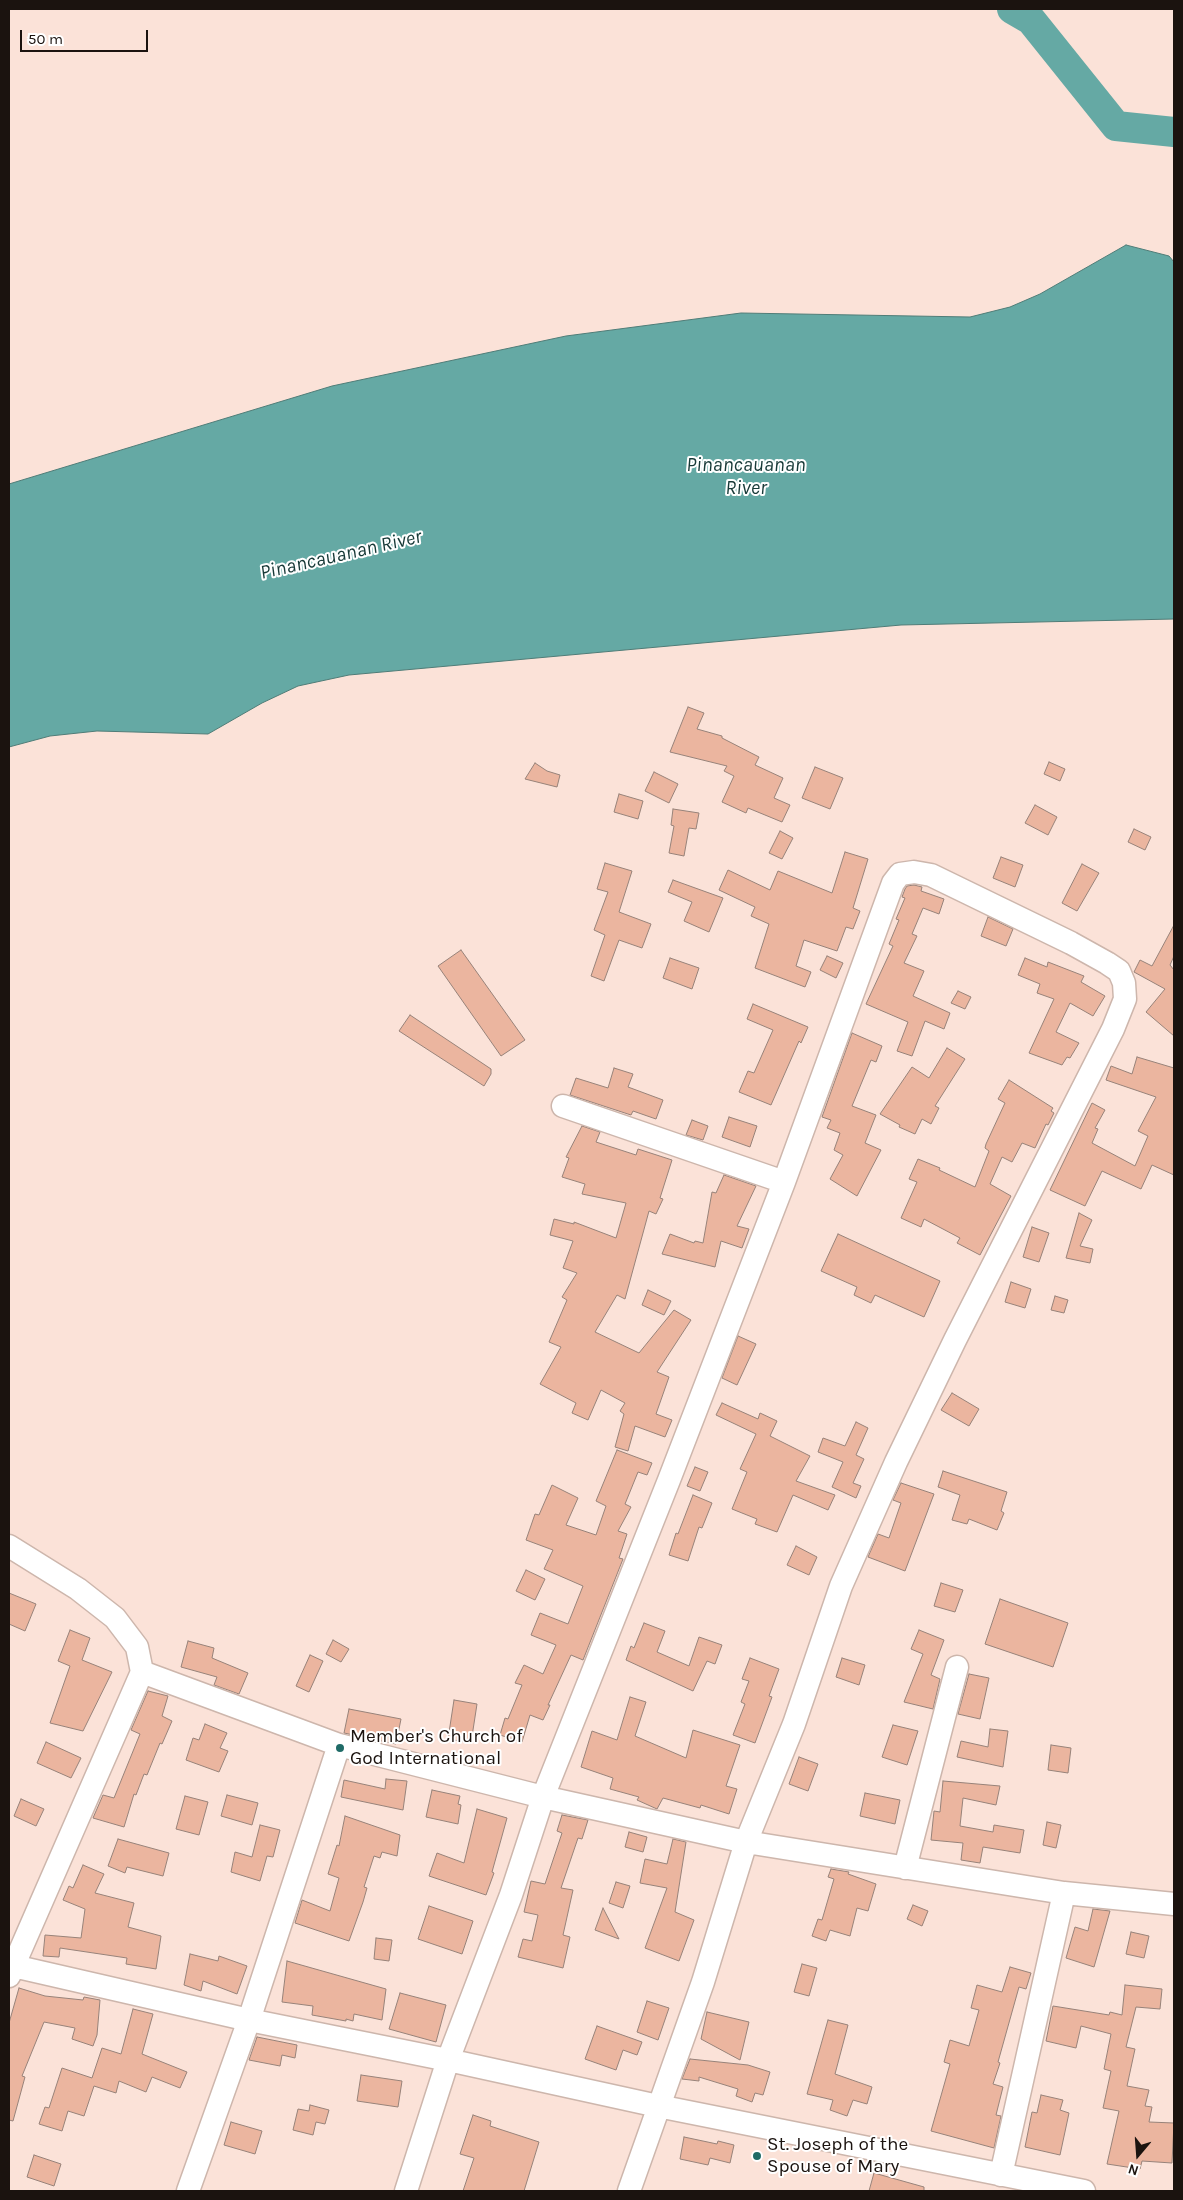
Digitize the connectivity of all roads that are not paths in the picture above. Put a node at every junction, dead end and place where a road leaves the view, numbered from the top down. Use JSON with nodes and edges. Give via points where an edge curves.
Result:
{"nodes":[{"id":1,"x":563,"y":1106,"type":"dead end"},
{"id":2,"x":784,"y":1182,"type":"junction"},
{"id":3,"x":9,"y":1546,"type":"edge"},
{"id":4,"x":957,"y":1666,"type":"dead end"},
{"id":5,"x":142,"y":1672,"type":"junction"},
{"id":6,"x":339,"y":1745,"type":"junction"},
{"id":7,"x":543,"y":1797,"type":"junction"},
{"id":8,"x":746,"y":1842,"type":"junction"},
{"id":9,"x":905,"y":1868,"type":"junction"},
{"id":10,"x":1064,"y":1893,"type":"junction"},
{"id":11,"x":1174,"y":1904,"type":"edge"},
{"id":12,"x":10,"y":1969,"type":"edge"},
{"id":13,"x":250,"y":2020,"type":"junction"},
{"id":14,"x":448,"y":2060,"type":"junction"},
{"id":15,"x":658,"y":2106,"type":"junction"},
{"id":16,"x":1001,"y":2176,"type":"junction"},
{"id":17,"x":188,"y":2191,"type":"edge"},
{"id":18,"x":406,"y":2191,"type":"edge"},
{"id":19,"x":630,"y":2191,"type":"edge"},
{"id":20,"x":1084,"y":2191,"type":"edge"}],
"edges":[{"from":1,"to":2,"type":"street"},
{"from":2,"to":7,"type":"street"},
{"from":2,"to":8,"type":"street","via":[[893,882],[900,874],[931,875],[1071,943],[1119,971],[1124,982],[1125,999],[1113,1029],[896,1462],[841,1586],[794,1724]]},
{"from":3,"to":5,"type":"street","via":[[78,1589],[115,1618],[137,1646]]},
{"from":4,"to":9,"type":"street"},
{"from":5,"to":6,"type":"street"},
{"from":5,"to":12,"type":"street"},
{"from":6,"to":7,"type":"street"},
{"from":6,"to":13,"type":"street"},
{"from":7,"to":8,"type":"street"},
{"from":7,"to":14,"type":"street","via":[[511,1895]]},
{"from":8,"to":9,"type":"street"},
{"from":8,"to":15,"type":"street","via":[[703,1982]]},
{"from":9,"to":10,"type":"street"},
{"from":10,"to":11,"type":"street"},
{"from":10,"to":16,"type":"street"},
{"from":12,"to":13,"type":"street"},
{"from":13,"to":14,"type":"street"},
{"from":13,"to":17,"type":"street"},
{"from":14,"to":15,"type":"street"},
{"from":14,"to":18,"type":"street"},
{"from":15,"to":16,"type":"street"},
{"from":15,"to":19,"type":"street"},
{"from":16,"to":20,"type":"street"}]}
